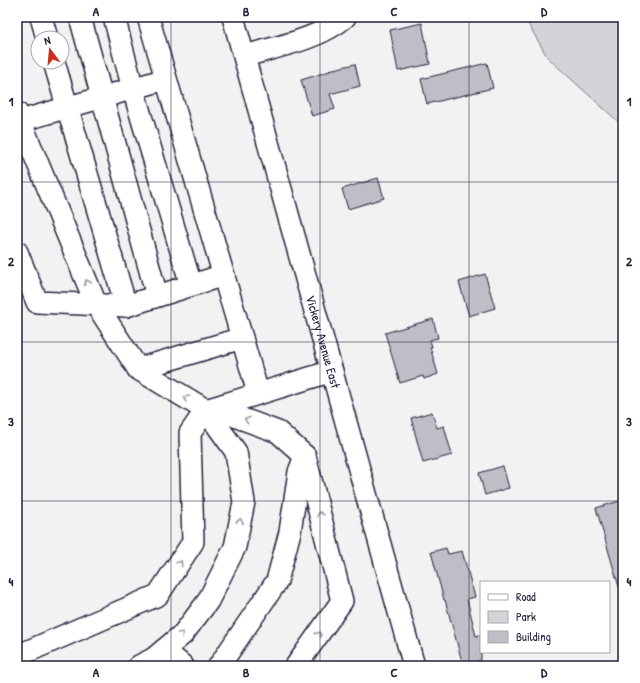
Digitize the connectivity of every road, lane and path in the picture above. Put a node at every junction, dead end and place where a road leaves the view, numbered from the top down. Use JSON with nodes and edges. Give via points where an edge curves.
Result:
{"nodes":[{"id":1,"x":41,"y":17,"type":"edge"},
{"id":2,"x":80,"y":17,"type":"edge"},
{"id":3,"x":114,"y":17,"type":"edge"},
{"id":4,"x":148,"y":17,"type":"edge"},
{"id":5,"x":233,"y":17,"type":"edge"},
{"id":6,"x":344,"y":17,"type":"edge"},
{"id":7,"x":45,"y":30,"type":"edge"},
{"id":8,"x":245,"y":56,"type":"junction"},
{"id":9,"x":56,"y":70,"type":"edge"},
{"id":10,"x":166,"y":79,"type":"junction"},
{"id":11,"x":133,"y":89,"type":"junction"},
{"id":12,"x":103,"y":97,"type":"junction"},
{"id":13,"x":67,"y":108,"type":"junction"},
{"id":14,"x":19,"y":117,"type":"edge"},
{"id":15,"x":17,"y":252,"type":"edge"},
{"id":16,"x":224,"y":275,"type":"junction"},
{"id":17,"x":191,"y":286,"type":"junction"},
{"id":18,"x":157,"y":296,"type":"junction"},
{"id":19,"x":96,"y":304,"type":"junction"},
{"id":20,"x":126,"y":306,"type":"junction"},
{"id":21,"x":242,"y":338,"type":"junction"},
{"id":22,"x":138,"y":369,"type":"junction"},
{"id":23,"x":332,"y":371,"type":"junction"},
{"id":24,"x":258,"y":393,"type":"junction"},
{"id":25,"x":209,"y":409,"type":"junction"},
{"id":26,"x":305,"y":456,"type":"junction"},
{"id":27,"x":164,"y":650,"type":"junction"},
{"id":28,"x":17,"y":656,"type":"edge"},
{"id":29,"x":139,"y":666,"type":"edge"},
{"id":30,"x":183,"y":666,"type":"edge"},
{"id":31,"x":219,"y":666,"type":"edge"},
{"id":32,"x":296,"y":666,"type":"edge"},
{"id":33,"x":414,"y":666,"type":"edge"}],
"edges":[{"from":1,"to":7,"type":"street"},
{"from":2,"to":12,"type":"street"},
{"from":3,"to":11,"type":"street"},
{"from":4,"to":10,"type":"street"},
{"from":5,"to":8,"type":"street","name":"Vickery Avenue East"},
{"from":6,"to":8,"type":"street","via":[[325,31]]},
{"from":8,"to":23,"type":"street","name":"Vickery Avenue East"},
{"from":9,"to":13,"type":"street"},
{"from":10,"to":11,"type":"street"},
{"from":10,"to":16,"type":"street"},
{"from":11,"to":12,"type":"street"},
{"from":11,"to":17,"type":"street"},
{"from":12,"to":13,"type":"street"},
{"from":12,"to":18,"type":"street"},
{"from":13,"to":14,"type":"street"},
{"from":13,"to":20,"type":"street"},
{"from":19,"to":14,"type":"street","one_way":true},
{"from":15,"to":19,"type":"street","via":[[38,302]]},
{"from":16,"to":17,"type":"street"},
{"from":16,"to":21,"type":"street"},
{"from":17,"to":18,"type":"street"},
{"from":18,"to":20,"type":"street"},
{"from":19,"to":20,"type":"street"},
{"from":19,"to":22,"type":"street"},
{"from":21,"to":22,"type":"street"},
{"from":21,"to":24,"type":"street"},
{"from":25,"to":22,"type":"street","one_way":true},
{"from":23,"to":24,"type":"street"},
{"from":23,"to":33,"type":"street","name":"Vickery Avenue East"},
{"from":24,"to":25,"type":"street"},
{"from":26,"to":25,"type":"street","one_way":true,"via":[[278,432]]},
{"from":27,"to":25,"type":"street","one_way":true,"via":[[183,634],[208,601],[235,547],[244,502],[236,452]]},
{"from":28,"to":25,"type":"street","one_way":true,"via":[[158,595],[194,542],[190,433]]},
{"from":26,"to":31,"type":"street","via":[[299,472],[290,532],[277,581]]},
{"from":32,"to":26,"type":"street","one_way":true,"via":[[342,601]]},
{"from":27,"to":29,"type":"street"},
{"from":27,"to":30,"type":"street"}]}
